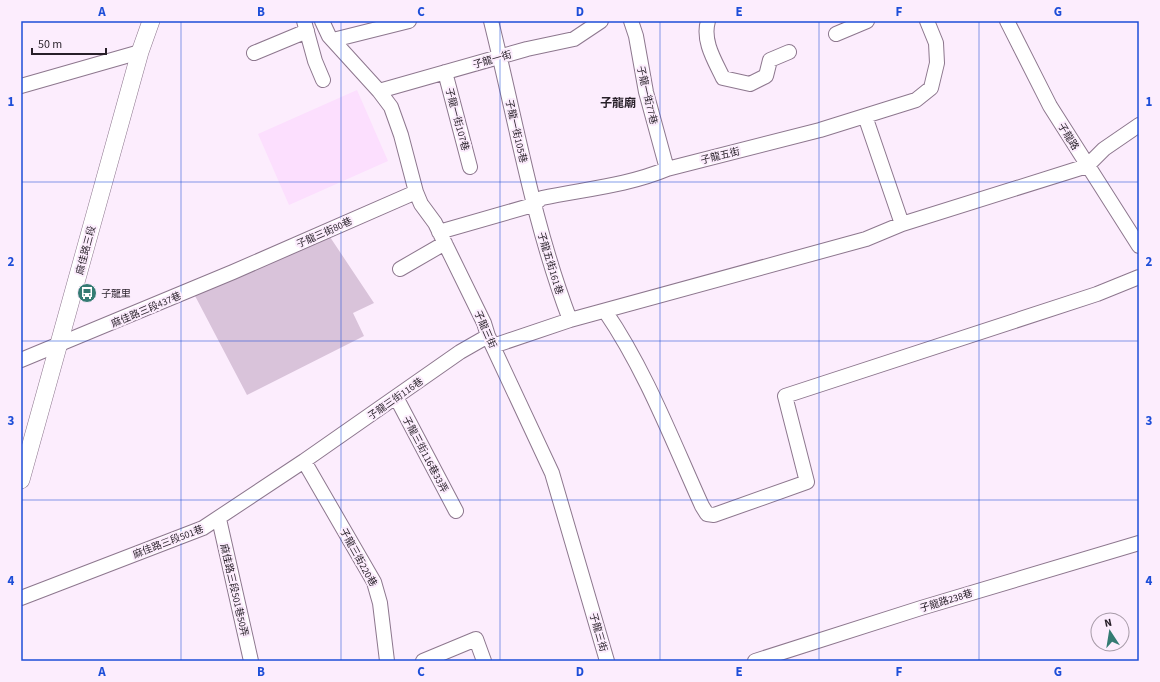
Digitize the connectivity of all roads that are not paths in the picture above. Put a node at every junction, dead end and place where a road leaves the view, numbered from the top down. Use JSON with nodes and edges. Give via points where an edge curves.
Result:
{"nodes":[{"id":1,"x":151,"y":21,"type":"edge"},
{"id":2,"x":322,"y":21,"type":"edge"},
{"id":3,"x":409,"y":21,"type":"edge"},
{"id":4,"x":491,"y":21,"type":"edge"},
{"id":5,"x":602,"y":21,"type":"edge"},
{"id":6,"x":631,"y":21,"type":"edge"},
{"id":7,"x":708,"y":21,"type":"edge"},
{"id":8,"x":867,"y":21,"type":"edge"},
{"id":9,"x":927,"y":21,"type":"edge"},
{"id":10,"x":1007,"y":21,"type":"edge"},
{"id":11,"x":306,"y":26,"type":"edge"},
{"id":12,"x":836,"y":34,"type":"dead end"},
{"id":13,"x":333,"y":40,"type":"junction"},
{"id":14,"x":140,"y":52,"type":"junction"},
{"id":15,"x":789,"y":52,"type":"dead end"},
{"id":16,"x":254,"y":53,"type":"dead end"},
{"id":17,"x":500,"y":58,"type":"junction"},
{"id":18,"x":445,"y":72,"type":"junction"},
{"id":19,"x":323,"y":80,"type":"dead end"},
{"id":20,"x":21,"y":86,"type":"edge"},
{"id":21,"x":379,"y":91,"type":"junction"},
{"id":22,"x":865,"y":116,"type":"junction"},
{"id":23,"x":1139,"y":125,"type":"edge"},
{"id":24,"x":1087,"y":166,"type":"junction"},
{"id":25,"x":470,"y":167,"type":"dead end"},
{"id":26,"x":667,"y":168,"type":"junction"},
{"id":27,"x":416,"y":192,"type":"junction"},
{"id":28,"x":533,"y":205,"type":"junction"},
{"id":29,"x":902,"y":224,"type":"junction"},
{"id":30,"x":442,"y":237,"type":"junction"},
{"id":31,"x":1139,"y":246,"type":"edge"},
{"id":32,"x":400,"y":269,"type":"dead end"},
{"id":33,"x":233,"y":272,"type":"joint"},
{"id":34,"x":1139,"y":277,"type":"edge"},
{"id":35,"x":605,"y":311,"type":"junction"},
{"id":36,"x":570,"y":320,"type":"junction"},
{"id":37,"x":491,"y":341,"type":"junction"},
{"id":38,"x":59,"y":345,"type":"junction"},
{"id":39,"x":21,"y":360,"type":"edge"},
{"id":40,"x":396,"y":397,"type":"junction"},
{"id":41,"x":304,"y":462,"type":"junction"},
{"id":42,"x":21,"y":480,"type":"edge"},
{"id":43,"x":456,"y":511,"type":"dead end"},
{"id":44,"x":219,"y":520,"type":"junction"},
{"id":45,"x":1139,"y":544,"type":"edge"},
{"id":46,"x":21,"y":598,"type":"edge"},
{"id":47,"x":251,"y":661,"type":"edge"},
{"id":48,"x":387,"y":661,"type":"edge"},
{"id":49,"x":423,"y":661,"type":"edge"},
{"id":50,"x":484,"y":661,"type":"edge"},
{"id":51,"x":607,"y":661,"type":"edge"},
{"id":52,"x":755,"y":661,"type":"edge"}],
"edges":[{"from":1,"to":14,"type":"main road","name":"麻佳路三段"},
{"from":2,"to":13,"type":"street","name":"子龍三街"},
{"from":3,"to":13,"type":"street"},
{"from":4,"to":17,"type":"street","name":"子龍一街105巷"},
{"from":5,"to":17,"type":"street","name":"子龍一街","via":[[574,39],[527,49]]},
{"from":6,"to":26,"type":"street","name":"子龍一街77巷","via":[[646,92]]},
{"from":7,"to":15,"type":"street","via":[[707,37],[710,50],[723,78],[750,84],[766,76],[770,60]]},
{"from":8,"to":12,"type":"street"},
{"from":9,"to":22,"type":"street","name":"子龍五街","via":[[936,43],[937,63],[931,88],[916,100]]},
{"from":10,"to":24,"type":"street","name":"子龍路","via":[[1050,106]]},
{"from":11,"to":16,"type":"street"},
{"from":11,"to":19,"type":"street"},
{"from":13,"to":21,"type":"street","name":"子龍三街"},
{"from":14,"to":20,"type":"street"},
{"from":14,"to":38,"type":"main road","name":"麻佳路三段"},
{"from":17,"to":18,"type":"street","name":"子龍一街"},
{"from":17,"to":28,"type":"street","name":"子龍一街105巷"},
{"from":18,"to":21,"type":"street","name":"子龍一街"},
{"from":18,"to":25,"type":"street","name":"子龍一街107巷"},
{"from":21,"to":27,"type":"street","name":"子龍三街","via":[[391,107],[396,120]]},
{"from":22,"to":26,"type":"street","name":"子龍五街","via":[[820,130]]},
{"from":22,"to":29,"type":"street"},
{"from":23,"to":24,"type":"street","via":[[1104,148]]},
{"from":24,"to":29,"type":"street","name":"子龍三街116巷"},
{"from":24,"to":31,"type":"street","name":"子龍路"},
{"from":26,"to":28,"type":"street","name":"子龍五街","via":[[643,179],[542,198]]},
{"from":27,"to":30,"type":"street","name":"子龍三街"},
{"from":27,"to":33,"type":"street","name":"子龍三街80巷"},
{"from":28,"to":30,"type":"street","name":"子龍五街"},
{"from":28,"to":36,"type":"street","name":"子龍五街161巷"},
{"from":29,"to":35,"type":"street","name":"子龍三街116巷","via":[[866,239]]},
{"from":30,"to":32,"type":"street","name":"子龍五街"},
{"from":30,"to":37,"type":"street","name":"子龍三街"},
{"from":33,"to":38,"type":"street","name":"麻佳路三段437巷"},
{"from":34,"to":35,"type":"street","via":[[1096,294],[785,396],[807,482],[714,515],[707,514],[702,506],[642,373]]},
{"from":35,"to":36,"type":"street","name":"子龍三街116巷"},
{"from":36,"to":37,"type":"street","name":"子龍三街116巷"},
{"from":37,"to":40,"type":"street","name":"子龍三街116巷","via":[[460,352]]},
{"from":37,"to":51,"type":"street","name":"子龍三街","via":[[552,473]]},
{"from":38,"to":39,"type":"street","name":"麻佳路三段437巷"},
{"from":38,"to":42,"type":"main road","name":"麻佳路三段"},
{"from":40,"to":41,"type":"street","name":"子龍三街116巷"},
{"from":40,"to":43,"type":"street","name":"子龍三街116巷33弄"},
{"from":41,"to":44,"type":"street","name":"麻佳路三段501巷"},
{"from":41,"to":48,"type":"street","name":"子龍三街220巷","via":[[374,582],[380,603]]},
{"from":44,"to":46,"type":"street","name":"麻佳路三段501巷"},
{"from":44,"to":47,"type":"street","name":"麻佳路三段501巷50弄"},
{"from":45,"to":52,"type":"street","name":"子龍路238巷","via":[[928,605]]},
{"from":49,"to":50,"type":"street","via":[[476,639]]}]}
